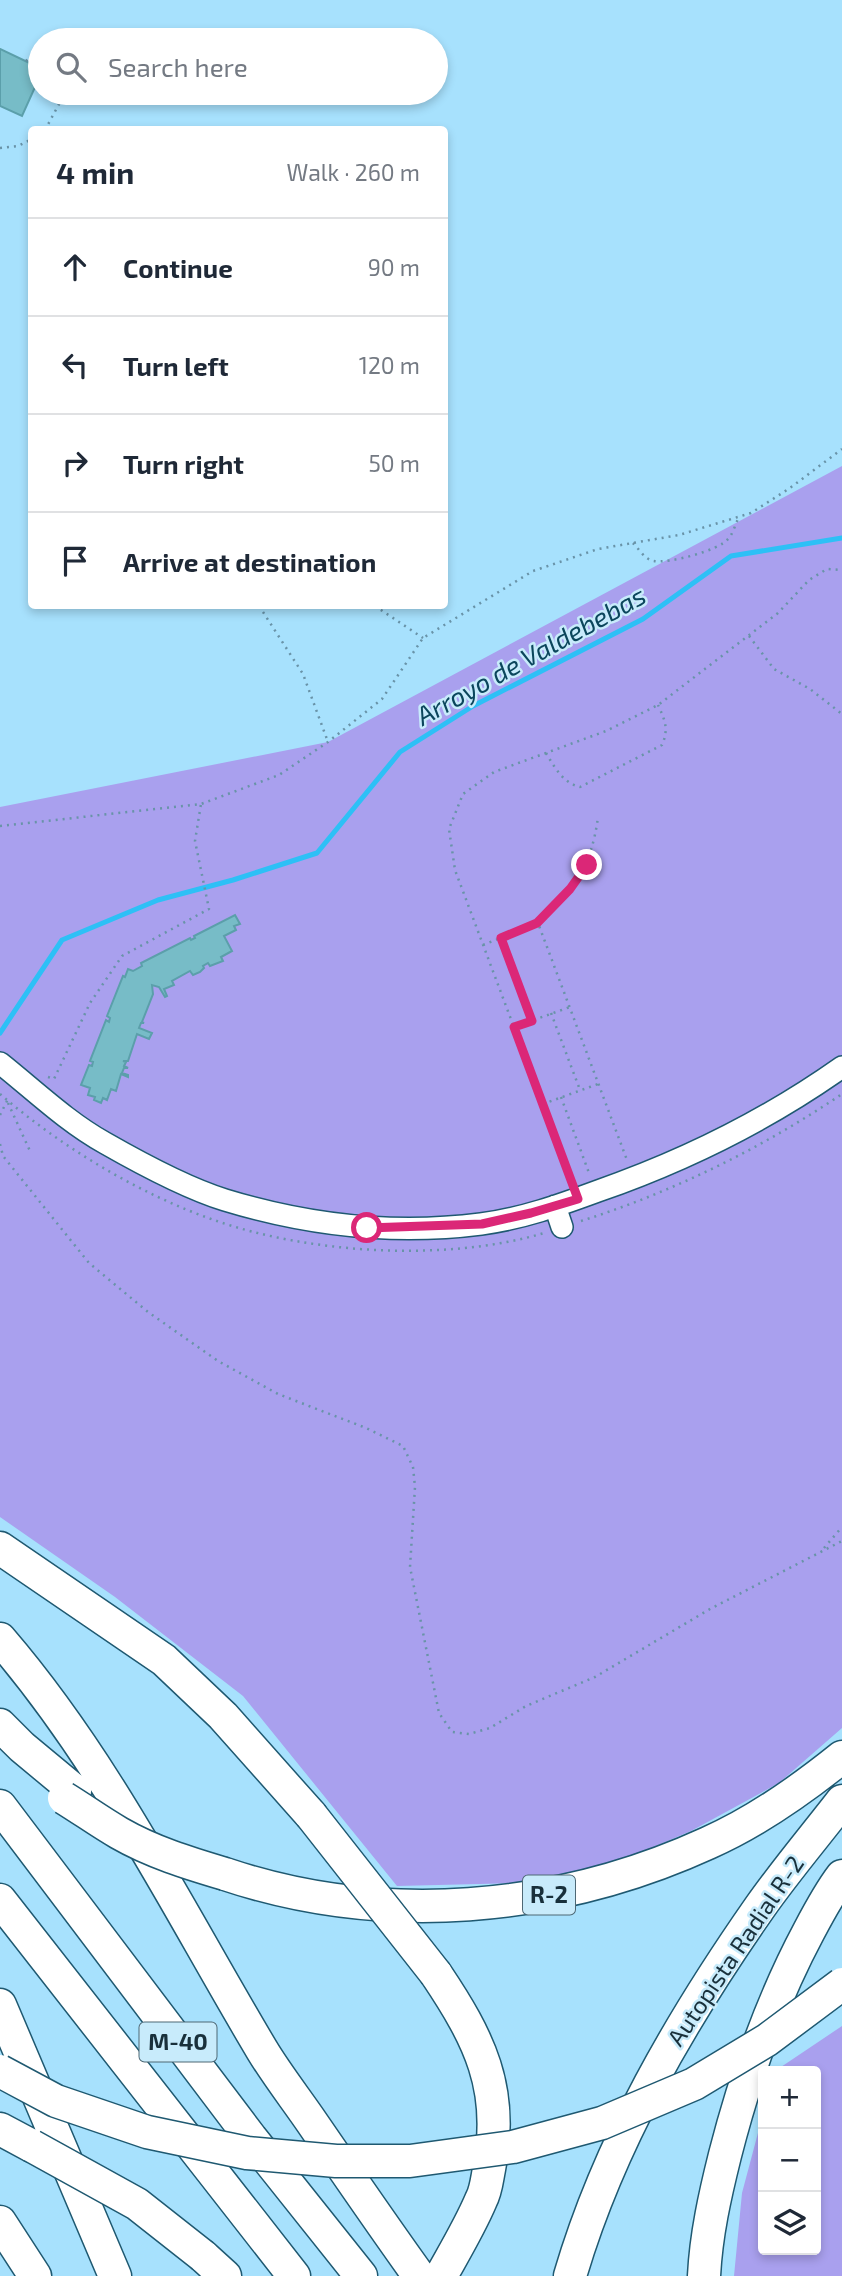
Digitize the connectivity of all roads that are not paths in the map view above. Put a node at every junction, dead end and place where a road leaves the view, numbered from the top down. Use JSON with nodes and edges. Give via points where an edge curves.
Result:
{"nodes":[{"id":1,"x":0,"y":1063,"type":"edge"},
{"id":2,"x":842,"y":1067,"type":"edge"},
{"id":3,"x":555,"y":1206,"type":"junction"},
{"id":4,"x":562,"y":1227,"type":"dead end"},
{"id":5,"x":0,"y":1548,"type":"edge"},
{"id":6,"x":0,"y":1639,"type":"edge"},
{"id":7,"x":0,"y":1725,"type":"edge"},
{"id":8,"x":0,"y":1746,"type":"edge"},
{"id":9,"x":842,"y":1757,"type":"edge"},
{"id":10,"x":69,"y":1794,"type":"junction"},
{"id":11,"x":842,"y":1801,"type":"edge"},
{"id":12,"x":0,"y":1805,"type":"edge"},
{"id":13,"x":842,"y":1876,"type":"edge"},
{"id":14,"x":0,"y":1900,"type":"edge"},
{"id":15,"x":842,"y":1984,"type":"edge"},
{"id":16,"x":0,"y":2005,"type":"edge"},
{"id":17,"x":0,"y":2071,"type":"edge"},
{"id":18,"x":0,"y":2129,"type":"edge"},
{"id":19,"x":0,"y":2222,"type":"edge"},
{"id":20,"x":214,"y":2266,"type":"edge"},
{"id":21,"x":447,"y":2266,"type":"edge"},
{"id":22,"x":30,"y":2270,"type":"edge"},
{"id":23,"x":115,"y":2276,"type":"edge"},
{"id":24,"x":294,"y":2276,"type":"edge"},
{"id":25,"x":361,"y":2276,"type":"edge"},
{"id":26,"x":419,"y":2276,"type":"edge"},
{"id":27,"x":570,"y":2276,"type":"edge"},
{"id":28,"x":704,"y":2276,"type":"edge"}],
"edges":[{"from":1,"to":3,"type":"street","via":[[58,1112],[103,1142],[222,1199],[283,1216],[367,1228],[427,1227],[482,1224]]},
{"from":2,"to":3,"type":"street","via":[[742,1128],[634,1179]]},
{"from":3,"to":4,"type":"street"},
{"from":5,"to":21,"type":"highway","bridge":true,"via":[[164,1660],[223,1716],[312,1815],[457,2005],[478,2046],[493,2095],[494,2143],[483,2198]]},
{"from":6,"to":26,"type":"highway","via":[[92,1763],[264,2052]]},
{"from":7,"to":10,"type":"highway"},
{"from":8,"to":10,"type":"highway","number":"R-2","via":[[38,1779]]},
{"from":9,"to":10,"type":"highway","number":"R-2","bridge":true,"via":[[764,1813],[710,1843],[656,1865],[544,1896],[481,1904],[409,1906],[323,1897],[246,1881],[173,1858],[119,1833]]},
{"from":11,"to":27,"type":"highway","name":"Autopista Radial R-2","via":[[761,1905],[661,2065],[595,2202]]},
{"from":12,"to":25,"type":"highway","number":"M-40"},
{"from":13,"to":28,"type":"highway","via":[[790,1966],[741,2091],[705,2252]]},
{"from":14,"to":24,"type":"highway","number":"M-40"},
{"from":15,"to":17,"type":"highway","name":"Autopista Radial R-2","bridge":true,"via":[[767,2040],[694,2084],[602,2123],[513,2147],[410,2161],[336,2161],[247,2153],[147,2132],[56,2101]]},
{"from":16,"to":23,"type":"highway"},
{"from":18,"to":20,"type":"highway","bridge":true,"via":[[137,2204]]},
{"from":19,"to":22,"type":"highway"}]}
